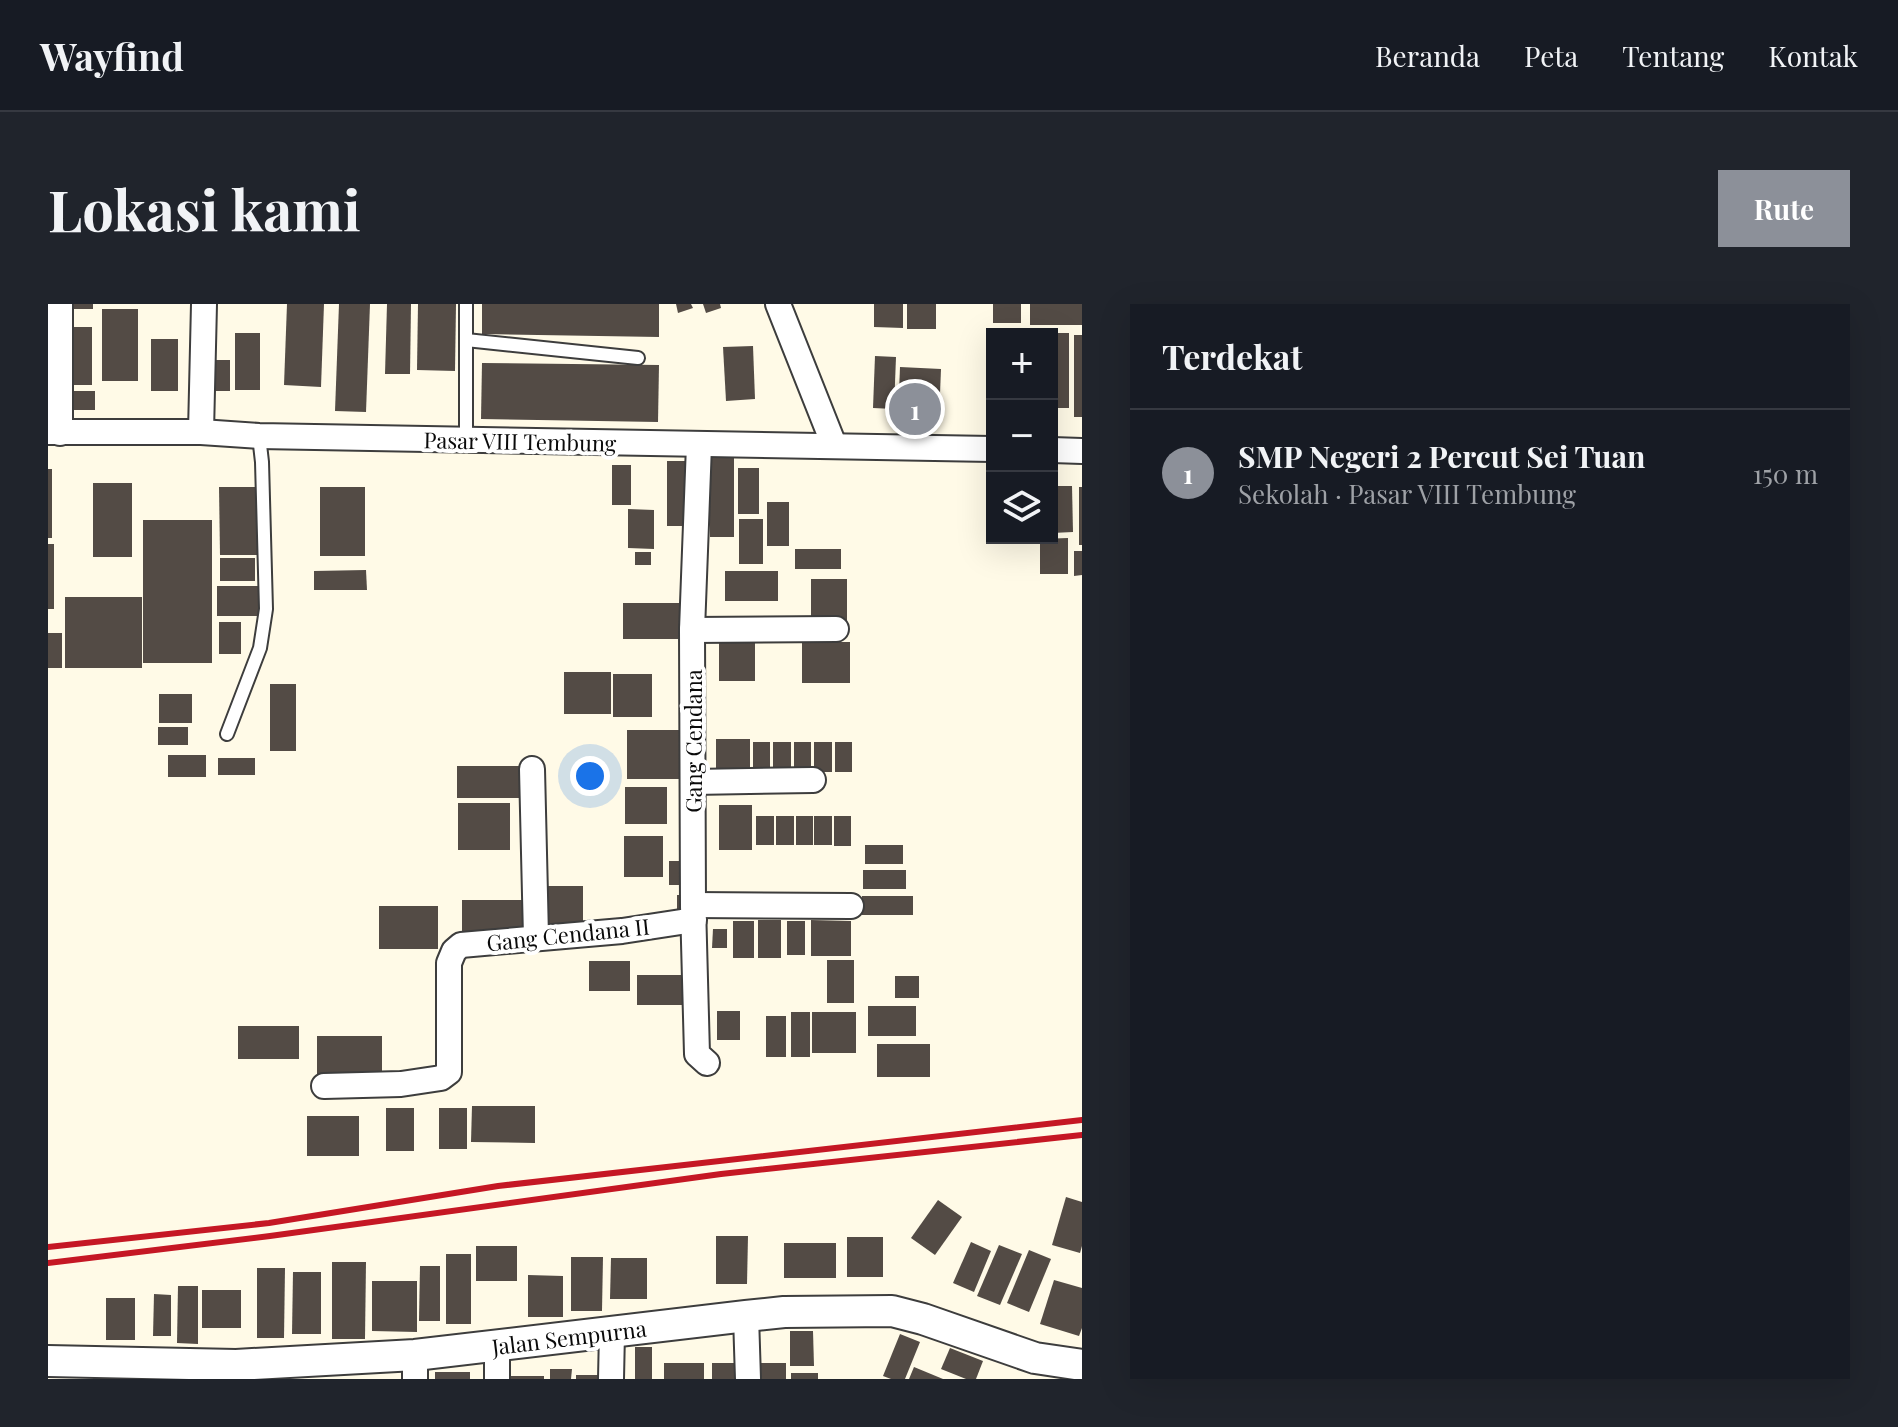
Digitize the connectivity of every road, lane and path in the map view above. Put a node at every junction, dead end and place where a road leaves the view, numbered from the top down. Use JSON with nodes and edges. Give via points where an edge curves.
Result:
{"nodes":[{"id":1,"x":60,"y":304,"type":"edge"},
{"id":2,"x":204,"y":304,"type":"edge"},
{"id":3,"x":466,"y":304,"type":"edge"},
{"id":4,"x":778,"y":304,"type":"edge"},
{"id":5,"x":466,"y":340,"type":"junction"},
{"id":6,"x":638,"y":358,"type":"dead end"},
{"id":7,"x":54,"y":432,"type":"edge"},
{"id":8,"x":201,"y":432,"type":"junction"},
{"id":9,"x":259,"y":436,"type":"junction"},
{"id":10,"x":466,"y":440,"type":"junction"},
{"id":11,"x":699,"y":445,"type":"junction"},
{"id":12,"x":827,"y":445,"type":"junction"},
{"id":13,"x":986,"y":449,"type":"edge"},
{"id":14,"x":1058,"y":450,"type":"edge"},
{"id":15,"x":1082,"y":451,"type":"edge"},
{"id":16,"x":836,"y":629,"type":"dead end"},
{"id":17,"x":692,"y":630,"type":"junction"},
{"id":18,"x":227,"y":734,"type":"dead end"},
{"id":19,"x":532,"y":769,"type":"dead end"},
{"id":20,"x":813,"y":780,"type":"dead end"},
{"id":21,"x":693,"y":782,"type":"junction"},
{"id":22,"x":851,"y":906,"type":"dead end"},
{"id":23,"x":694,"y":912,"type":"junction"},
{"id":24,"x":536,"y":937,"type":"junction"},
{"id":25,"x":707,"y":1063,"type":"dead end"},
{"id":26,"x":324,"y":1086,"type":"dead end"},
{"id":27,"x":746,"y":1316,"type":"junction"},
{"id":28,"x":612,"y":1332,"type":"junction"},
{"id":29,"x":497,"y":1345,"type":"junction"},
{"id":30,"x":48,"y":1361,"type":"edge"},
{"id":31,"x":415,"y":1367,"type":"edge"},
{"id":32,"x":1067,"y":1369,"type":"edge"},
{"id":33,"x":145,"y":1371,"type":"edge"},
{"id":34,"x":289,"y":1371,"type":"edge"},
{"id":35,"x":235,"y":1372,"type":"edge"},
{"id":36,"x":497,"y":1379,"type":"edge"},
{"id":37,"x":611,"y":1379,"type":"edge"},
{"id":38,"x":748,"y":1379,"type":"edge"}],
"edges":[{"from":1,"to":7,"type":"street"},
{"from":2,"to":8,"type":"street"},
{"from":3,"to":5,"type":"lane"},
{"from":4,"to":12,"type":"street"},
{"from":5,"to":6,"type":"lane"},
{"from":5,"to":10,"type":"lane"},
{"from":7,"to":8,"type":"street","name":"Pasar VIII Tembung"},
{"from":8,"to":9,"type":"street","name":"Pasar VIII Tembung"},
{"from":9,"to":10,"type":"street","name":"Pasar VIII Tembung"},
{"from":9,"to":18,"type":"lane","via":[[266,609],[260,648]]},
{"from":10,"to":11,"type":"street","name":"Pasar VIII Tembung"},
{"from":11,"to":12,"type":"street","name":"Pasar VIII Tembung"},
{"from":11,"to":17,"type":"street","name":"Gang Cendana"},
{"from":12,"to":13,"type":"street","name":"Pasar VIII Tembung"},
{"from":14,"to":15,"type":"street"},
{"from":16,"to":17,"type":"street"},
{"from":17,"to":21,"type":"street","name":"Gang Cendana"},
{"from":19,"to":24,"type":"street"},
{"from":20,"to":21,"type":"street"},
{"from":21,"to":23,"type":"street","name":"Gang Cendana"},
{"from":22,"to":23,"type":"street","name":"Gang Cendana II"},
{"from":23,"to":24,"type":"street","name":"Gang Cendana II","via":[[622,931]]},
{"from":23,"to":25,"type":"street","name":"Gang Cendana","via":[[697,1054]]},
{"from":24,"to":26,"type":"street","name":"Gang Cendana II","via":[[461,945],[454,951],[449,963],[449,1072],[441,1078]]},
{"from":27,"to":28,"type":"street","name":"Jalan Sempurna"},
{"from":27,"to":32,"type":"street","name":"Jalan Sempurna","via":[[892,1311]]},
{"from":27,"to":38,"type":"street"},
{"from":28,"to":29,"type":"street","name":"Jalan Sempurna"},
{"from":28,"to":37,"type":"street"},
{"from":29,"to":31,"type":"street","name":"Jalan Sempurna"},
{"from":29,"to":36,"type":"street"},
{"from":30,"to":33,"type":"street","name":"Jalan Sempurna"},
{"from":31,"to":34,"type":"street","name":"Jalan Sempurna"},
{"from":33,"to":35,"type":"street","name":"Jalan Sempurna"},
{"from":34,"to":35,"type":"street","name":"Jalan Sempurna"}]}
